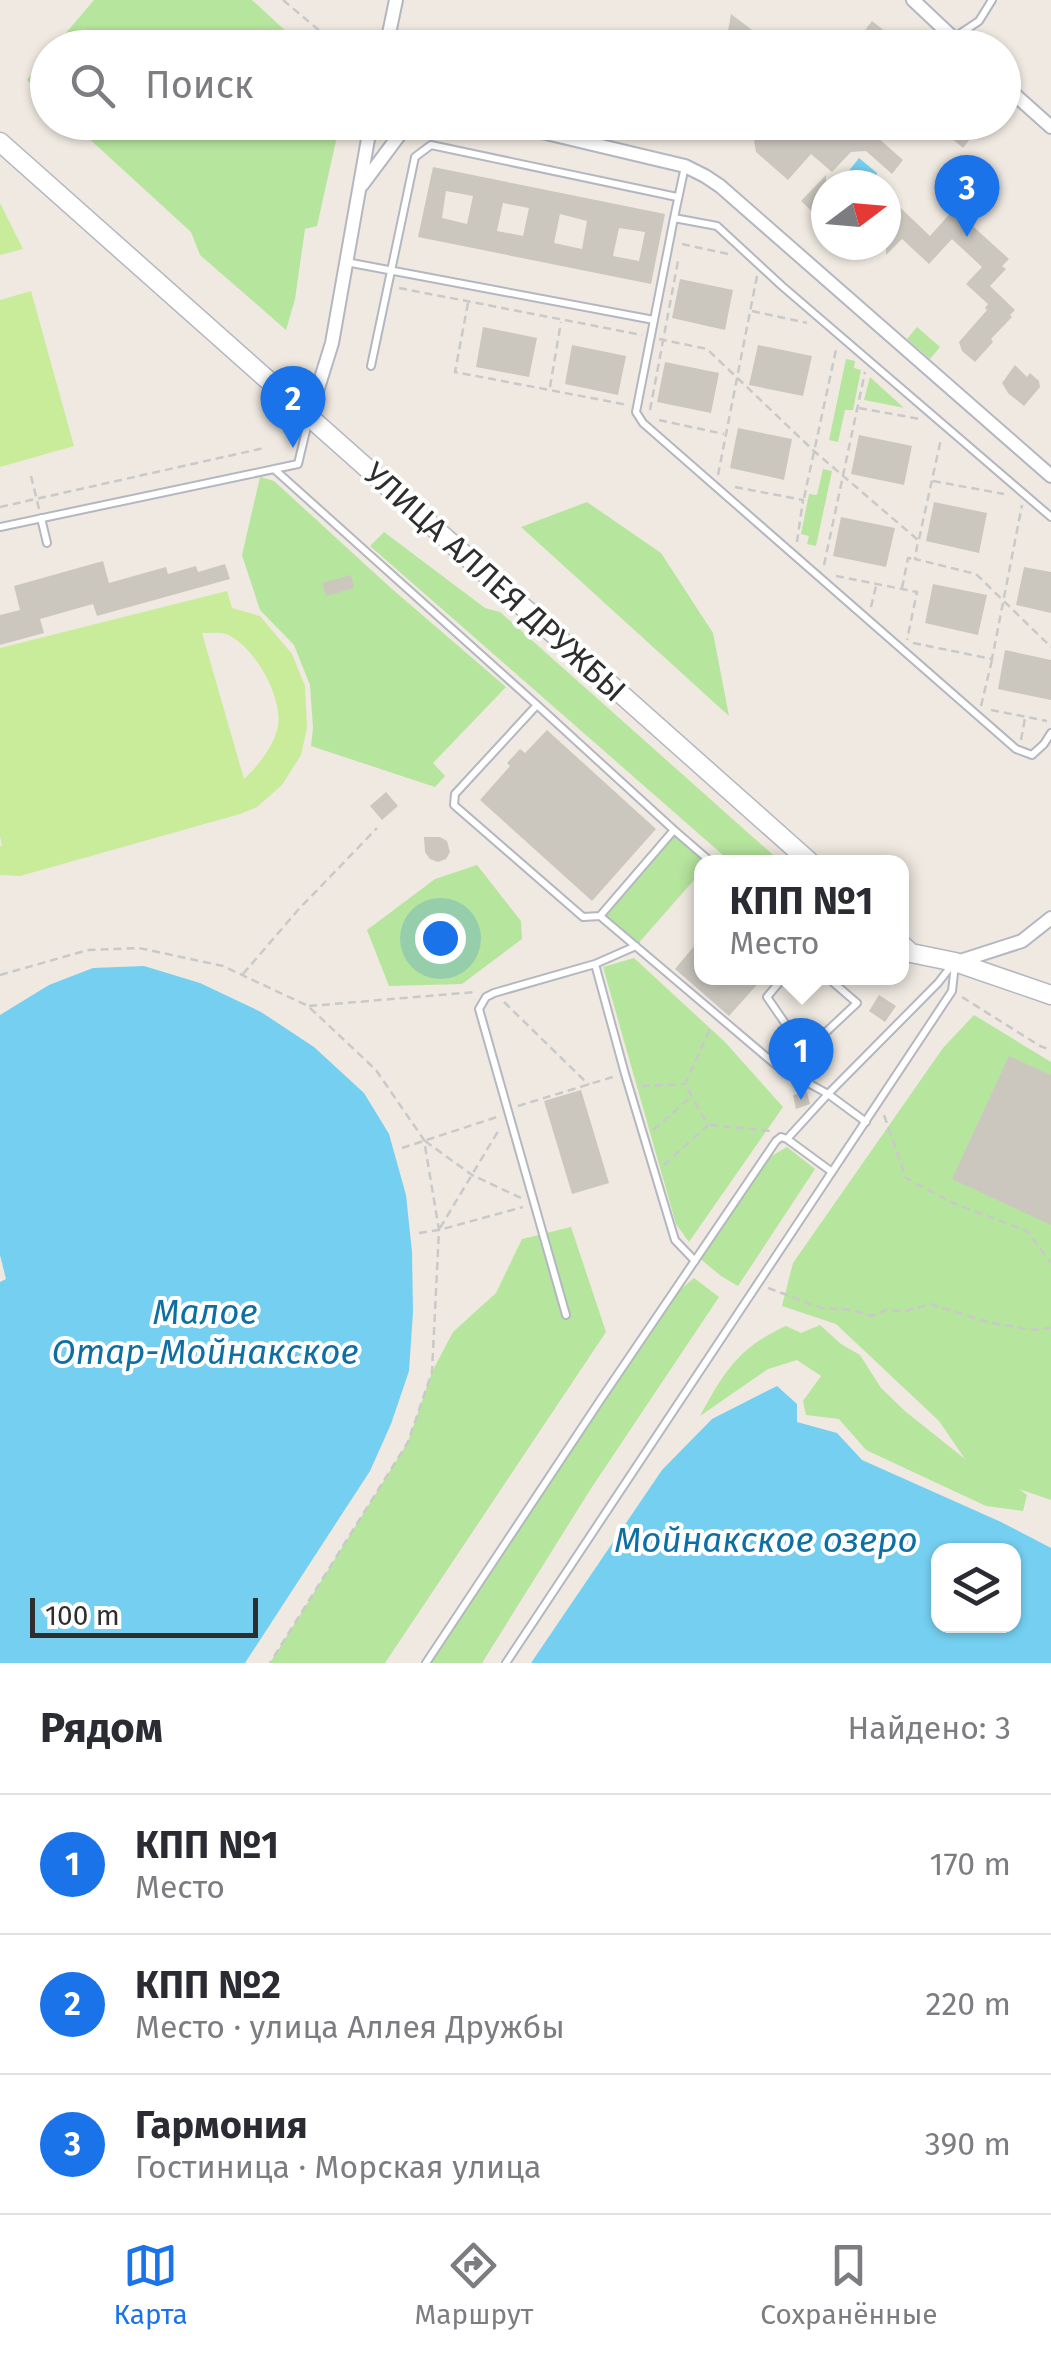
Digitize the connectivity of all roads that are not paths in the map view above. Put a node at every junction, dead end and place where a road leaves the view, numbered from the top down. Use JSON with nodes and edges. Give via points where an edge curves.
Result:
{"nodes":[{"id":1,"x":396,"y":0,"type":"edge"},
{"id":2,"x":913,"y":0,"type":"edge"},
{"id":3,"x":992,"y":0,"type":"edge"},
{"id":4,"x":390,"y":30,"type":"edge"},
{"id":5,"x":946,"y":30,"type":"edge"},
{"id":6,"x":970,"y":30,"type":"edge"},
{"id":7,"x":1021,"y":101,"type":"edge"},
{"id":8,"x":1051,"y":127,"type":"edge"},
{"id":9,"x":368,"y":140,"type":"edge"},
{"id":10,"x":396,"y":140,"type":"edge"},
{"id":11,"x":576,"y":140,"type":"edge"},
{"id":12,"x":0,"y":142,"type":"edge"},
{"id":13,"x":685,"y":166,"type":"junction"},
{"id":14,"x":359,"y":190,"type":"junction"},
{"id":15,"x":678,"y":197,"type":"junction"},
{"id":16,"x":674,"y":218,"type":"junction"},
{"id":17,"x":346,"y":262,"type":"junction"},
{"id":18,"x":391,"y":270,"type":"junction"},
{"id":19,"x":654,"y":320,"type":"junction"},
{"id":20,"x":371,"y":366,"type":"dead end"},
{"id":21,"x":309,"y":417,"type":"junction"},
{"id":22,"x":274,"y":469,"type":"junction"},
{"id":23,"x":1051,"y":476,"type":"edge"},
{"id":24,"x":1051,"y":517,"type":"edge"},
{"id":25,"x":41,"y":518,"type":"junction"},
{"id":26,"x":0,"y":528,"type":"edge"},
{"id":27,"x":47,"y":543,"type":"dead end"},
{"id":28,"x":536,"y":705,"type":"junction"},
{"id":29,"x":1051,"y":733,"type":"edge"},
{"id":30,"x":674,"y":830,"type":"junction"},
{"id":31,"x":703,"y":855,"type":"edge"},
{"id":32,"x":802,"y":855,"type":"edge"},
{"id":33,"x":600,"y":916,"type":"junction"},
{"id":34,"x":1051,"y":918,"type":"edge"},
{"id":35,"x":636,"y":946,"type":"junction"},
{"id":36,"x":909,"y":951,"type":"edge"},
{"id":37,"x":955,"y":962,"type":"junction"},
{"id":38,"x":595,"y":964,"type":"junction"},
{"id":39,"x":777,"y":985,"type":"edge"},
{"id":40,"x":836,"y":985,"type":"edge"},
{"id":41,"x":1051,"y":995,"type":"edge"},
{"id":42,"x":798,"y":1042,"type":"junction"},
{"id":43,"x":796,"y":1076,"type":"junction"},
{"id":44,"x":828,"y":1094,"type":"junction"},
{"id":45,"x":866,"y":1122,"type":"junction"},
{"id":46,"x":787,"y":1139,"type":"junction"},
{"id":47,"x":832,"y":1172,"type":"junction"},
{"id":48,"x":695,"y":1262,"type":"junction"},
{"id":49,"x":566,"y":1315,"type":"dead end"},
{"id":50,"x":426,"y":1663,"type":"edge"},
{"id":51,"x":506,"y":1663,"type":"edge"}],
"edges":[{"from":1,"to":4,"type":"street"},
{"from":2,"to":5,"type":"street"},
{"from":3,"to":6,"type":"lane"},
{"from":7,"to":8,"type":"street"},
{"from":9,"to":14,"type":"street"},
{"from":10,"to":14,"type":"street"},
{"from":11,"to":13,"type":"street"},
{"from":12,"to":21,"type":"main road","name":"УЛИЦА АЛЛЕЯ ДРУЖБЫ"},
{"from":13,"to":15,"type":"lane"},
{"from":13,"to":23,"type":"street","via":[[720,186]]},
{"from":14,"to":17,"type":"street"},
{"from":15,"to":16,"type":"lane"},
{"from":15,"to":18,"type":"lane","via":[[431,145],[415,157]]},
{"from":16,"to":19,"type":"lane"},
{"from":16,"to":24,"type":"lane","via":[[716,226]]},
{"from":17,"to":18,"type":"lane"},
{"from":17,"to":21,"type":"street","via":[[332,343]]},
{"from":18,"to":19,"type":"lane"},
{"from":18,"to":20,"type":"lane"},
{"from":19,"to":29,"type":"lane","via":[[636,412],[643,423],[1016,749],[1032,755]]},
{"from":21,"to":22,"type":"lane","via":[[298,464]]},
{"from":21,"to":32,"type":"main road","name":"УЛИЦА АЛЛЕЯ ДРУЖБЫ"},
{"from":22,"to":25,"type":"lane"},
{"from":22,"to":28,"type":"lane"},
{"from":25,"to":26,"type":"lane"},
{"from":25,"to":27,"type":"lane"},
{"from":28,"to":30,"type":"lane"},
{"from":28,"to":33,"type":"lane","via":[[455,794],[454,805],[583,917]]},
{"from":30,"to":31,"type":"lane"},
{"from":30,"to":33,"type":"lane"},
{"from":33,"to":35,"type":"lane"},
{"from":34,"to":37,"type":"street","via":[[1022,941]]},
{"from":35,"to":38,"type":"lane"},
{"from":35,"to":43,"type":"lane"},
{"from":36,"to":37,"type":"main road"},
{"from":37,"to":41,"type":"main road"},
{"from":37,"to":44,"type":"lane"},
{"from":37,"to":45,"type":"lane","via":[[952,992]]},
{"from":38,"to":48,"type":"lane","via":[[675,1240]]},
{"from":38,"to":49,"type":"lane","via":[[494,993],[479,1008]]},
{"from":39,"to":42,"type":"lane","via":[[766,997]]},
{"from":40,"to":42,"type":"lane","via":[[857,1003],[824,1034]]},
{"from":42,"to":43,"type":"lane"},
{"from":43,"to":44,"type":"lane"},
{"from":44,"to":45,"type":"lane"},
{"from":44,"to":46,"type":"lane"},
{"from":45,"to":47,"type":"lane"},
{"from":46,"to":47,"type":"lane"},
{"from":46,"to":48,"type":"lane","via":[[776,1141]]},
{"from":47,"to":51,"type":"lane"},
{"from":48,"to":50,"type":"lane"}]}
